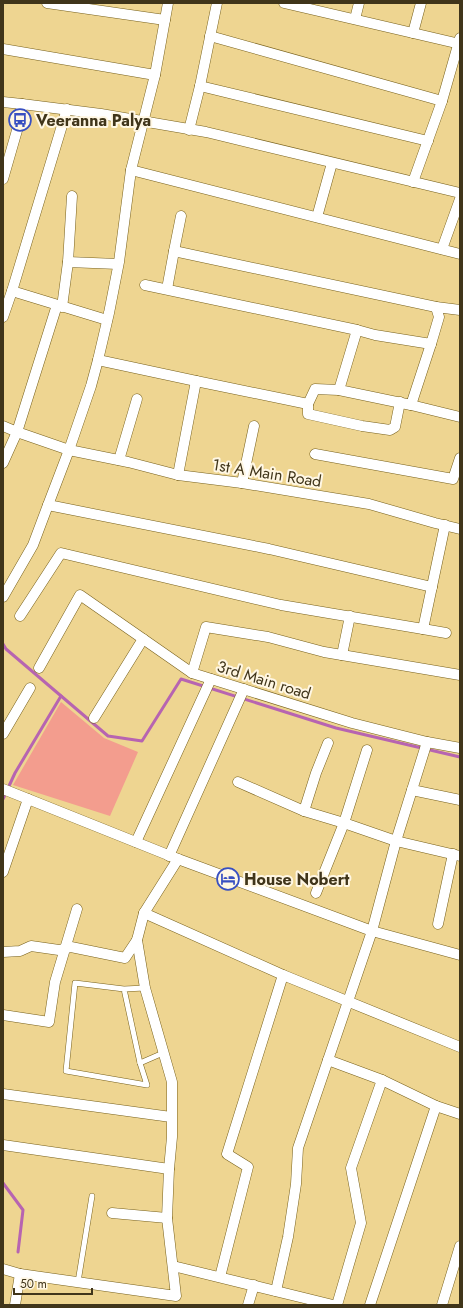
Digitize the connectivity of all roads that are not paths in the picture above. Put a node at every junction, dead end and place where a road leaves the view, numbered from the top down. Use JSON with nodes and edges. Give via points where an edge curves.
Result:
{"nodes":[{"id":1,"x":47,"y":3,"type":"edge"},
{"id":2,"x":168,"y":3,"type":"edge"},
{"id":3,"x":218,"y":3,"type":"edge"},
{"id":4,"x":284,"y":3,"type":"edge"},
{"id":5,"x":359,"y":3,"type":"edge"},
{"id":6,"x":421,"y":3,"type":"edge"},
{"id":7,"x":165,"y":20,"type":"junction"},
{"id":8,"x":355,"y":20,"type":"junction"},
{"id":9,"x":413,"y":33,"type":"junction"},
{"id":10,"x":210,"y":36,"type":"junction"},
{"id":11,"x":459,"y":42,"type":"edge"},
{"id":12,"x":3,"y":49,"type":"edge"},
{"id":13,"x":155,"y":75,"type":"junction"},
{"id":14,"x":200,"y":86,"type":"junction"},
{"id":15,"x":442,"y":101,"type":"junction"},
{"id":16,"x":3,"y":102,"type":"edge"},
{"id":17,"x":22,"y":104,"type":"junction"},
{"id":18,"x":66,"y":109,"type":"junction"},
{"id":19,"x":143,"y":120,"type":"junction"},
{"id":20,"x":189,"y":130,"type":"junction"},
{"id":21,"x":428,"y":141,"type":"junction"},
{"id":22,"x":332,"y":163,"type":"junction"},
{"id":23,"x":131,"y":170,"type":"junction"},
{"id":24,"x":3,"y":179,"type":"edge"},
{"id":25,"x":413,"y":182,"type":"junction"},
{"id":26,"x":460,"y":193,"type":"edge"},
{"id":27,"x":72,"y":196,"type":"dead end"},
{"id":28,"x":460,"y":199,"type":"edge"},
{"id":29,"x":181,"y":216,"type":"dead end"},
{"id":30,"x":317,"y":217,"type":"junction"},
{"id":31,"x":442,"y":249,"type":"junction"},
{"id":32,"x":174,"y":251,"type":"junction"},
{"id":33,"x":460,"y":254,"type":"edge"},
{"id":34,"x":68,"y":262,"type":"junction"},
{"id":35,"x":118,"y":264,"type":"junction"},
{"id":36,"x":145,"y":285,"type":"dead end"},
{"id":37,"x":167,"y":289,"type":"junction"},
{"id":38,"x":12,"y":291,"type":"junction"},
{"id":39,"x":60,"y":306,"type":"junction"},
{"id":40,"x":436,"y":307,"type":"junction"},
{"id":41,"x":460,"y":310,"type":"edge"},
{"id":42,"x":3,"y":317,"type":"edge"},
{"id":43,"x":107,"y":320,"type":"junction"},
{"id":44,"x":357,"y":330,"type":"junction"},
{"id":45,"x":431,"y":344,"type":"junction"},
{"id":46,"x":98,"y":360,"type":"junction"},
{"id":47,"x":196,"y":381,"type":"junction"},
{"id":48,"x":339,"y":390,"type":"junction"},
{"id":49,"x":137,"y":398,"type":"dead end"},
{"id":50,"x":400,"y":402,"type":"junction"},
{"id":51,"x":308,"y":404,"type":"junction"},
{"id":52,"x":411,"y":405,"type":"junction"},
{"id":53,"x":460,"y":417,"type":"edge"},
{"id":54,"x":3,"y":426,"type":"edge"},
{"id":55,"x":254,"y":426,"type":"dead end"},
{"id":56,"x":16,"y":432,"type":"junction"},
{"id":57,"x":69,"y":450,"type":"junction"},
{"id":58,"x":315,"y":454,"type":"dead end"},
{"id":59,"x":460,"y":458,"type":"edge"},
{"id":60,"x":120,"y":460,"type":"junction"},
{"id":61,"x":3,"y":463,"type":"edge"},
{"id":62,"x":178,"y":475,"type":"junction"},
{"id":63,"x":242,"y":483,"type":"junction"},
{"id":64,"x":48,"y":505,"type":"junction"},
{"id":65,"x":445,"y":525,"type":"junction"},
{"id":66,"x":460,"y":529,"type":"edge"},
{"id":67,"x":432,"y":587,"type":"junction"},
{"id":68,"x":3,"y":597,"type":"edge"},
{"id":69,"x":20,"y":616,"type":"dead end"},
{"id":70,"x":350,"y":616,"type":"junction"},
{"id":71,"x":423,"y":629,"type":"junction"},
{"id":72,"x":446,"y":633,"type":"dead end"},
{"id":73,"x":143,"y":639,"type":"junction"},
{"id":74,"x":342,"y":655,"type":"junction"},
{"id":75,"x":39,"y":668,"type":"dead end"},
{"id":76,"x":192,"y":673,"type":"junction"},
{"id":77,"x":460,"y":675,"type":"edge"},
{"id":78,"x":212,"y":679,"type":"junction"},
{"id":79,"x":30,"y":688,"type":"dead end"},
{"id":80,"x":244,"y":689,"type":"junction"},
{"id":81,"x":94,"y":718,"type":"dead end"},
{"id":82,"x":3,"y":734,"type":"edge"},
{"id":83,"x":328,"y":743,"type":"dead end"},
{"id":84,"x":425,"y":747,"type":"junction"},
{"id":85,"x":460,"y":748,"type":"edge"},
{"id":86,"x":367,"y":750,"type":"dead end"},
{"id":87,"x":238,"y":782,"type":"dead end"},
{"id":88,"x":412,"y":790,"type":"junction"},
{"id":89,"x":7,"y":791,"type":"edge"},
{"id":90,"x":28,"y":799,"type":"junction"},
{"id":91,"x":460,"y":800,"type":"edge"},
{"id":92,"x":304,"y":811,"type":"junction"},
{"id":93,"x":344,"y":823,"type":"junction"},
{"id":94,"x":396,"y":841,"type":"junction"},
{"id":95,"x":136,"y":842,"type":"junction"},
{"id":96,"x":456,"y":855,"type":"edge"},
{"id":97,"x":174,"y":857,"type":"junction"},
{"id":98,"x":3,"y":872,"type":"edge"},
{"id":99,"x":316,"y":893,"type":"dead end"},
{"id":100,"x":77,"y":909,"type":"dead end"},
{"id":101,"x":144,"y":913,"type":"junction"},
{"id":102,"x":438,"y":924,"type":"dead end"},
{"id":103,"x":372,"y":931,"type":"junction"},
{"id":104,"x":137,"y":940,"type":"junction"},
{"id":105,"x":65,"y":948,"type":"junction"},
{"id":106,"x":3,"y":952,"type":"edge"},
{"id":107,"x":460,"y":955,"type":"edge"},
{"id":108,"x":282,"y":975,"type":"junction"},
{"id":109,"x":146,"y":988,"type":"junction"},
{"id":110,"x":124,"y":989,"type":"junction"},
{"id":111,"x":348,"y":1002,"type":"junction"},
{"id":112,"x":3,"y":1015,"type":"edge"},
{"id":113,"x":460,"y":1047,"type":"edge"},
{"id":114,"x":164,"y":1053,"type":"junction"},
{"id":115,"x":328,"y":1060,"type":"junction"},
{"id":116,"x":140,"y":1063,"type":"junction"},
{"id":117,"x":382,"y":1080,"type":"junction"},
{"id":118,"x":3,"y":1094,"type":"edge"},
{"id":119,"x":436,"y":1106,"type":"junction"},
{"id":120,"x":460,"y":1114,"type":"edge"},
{"id":121,"x":171,"y":1117,"type":"junction"},
{"id":122,"x":3,"y":1145,"type":"edge"},
{"id":123,"x":168,"y":1169,"type":"junction"},
{"id":124,"x":92,"y":1196,"type":"dead end"},
{"id":125,"x":112,"y":1213,"type":"dead end"},
{"id":126,"x":167,"y":1218,"type":"junction"},
{"id":127,"x":460,"y":1246,"type":"edge"},
{"id":128,"x":173,"y":1266,"type":"junction"},
{"id":129,"x":3,"y":1269,"type":"edge"},
{"id":130,"x":20,"y":1274,"type":"junction"},
{"id":131,"x":220,"y":1277,"type":"junction"},
{"id":132,"x":78,"y":1282,"type":"junction"},
{"id":133,"x":254,"y":1285,"type":"junction"},
{"id":134,"x":276,"y":1291,"type":"junction"},
{"id":135,"x":177,"y":1300,"type":"edge"},
{"id":136,"x":15,"y":1305,"type":"edge"},
{"id":137,"x":248,"y":1305,"type":"edge"},
{"id":138,"x":333,"y":1305,"type":"edge"},
{"id":139,"x":337,"y":1305,"type":"edge"},
{"id":140,"x":370,"y":1305,"type":"edge"},
{"id":141,"x":442,"y":1305,"type":"edge"}],
"edges":[{"from":1,"to":7,"type":"street"},
{"from":2,"to":7,"type":"street"},
{"from":3,"to":10,"type":"street"},
{"from":4,"to":8,"type":"street"},
{"from":5,"to":8,"type":"street"},
{"from":6,"to":9,"type":"street"},
{"from":7,"to":13,"type":"street"},
{"from":8,"to":9,"type":"street"},
{"from":9,"to":11,"type":"street"},
{"from":10,"to":14,"type":"street"},
{"from":10,"to":15,"type":"street"},
{"from":11,"to":15,"type":"street"},
{"from":12,"to":13,"type":"street"},
{"from":13,"to":19,"type":"street"},
{"from":14,"to":20,"type":"street"},
{"from":14,"to":21,"type":"street"},
{"from":15,"to":21,"type":"street"},
{"from":16,"to":17,"type":"street"},
{"from":17,"to":18,"type":"street"},
{"from":17,"to":24,"type":"street"},
{"from":18,"to":19,"type":"street"},
{"from":18,"to":38,"type":"street"},
{"from":19,"to":20,"type":"street"},
{"from":19,"to":23,"type":"street"},
{"from":20,"to":22,"type":"street"},
{"from":21,"to":25,"type":"street"},
{"from":22,"to":25,"type":"street"},
{"from":22,"to":30,"type":"street"},
{"from":23,"to":30,"type":"street"},
{"from":23,"to":35,"type":"street"},
{"from":25,"to":26,"type":"street"},
{"from":27,"to":34,"type":"street"},
{"from":28,"to":31,"type":"street"},
{"from":29,"to":32,"type":"street"},
{"from":30,"to":31,"type":"street"},
{"from":31,"to":33,"type":"street"},
{"from":32,"to":37,"type":"street"},
{"from":32,"to":40,"type":"street"},
{"from":34,"to":35,"type":"street"},
{"from":34,"to":39,"type":"street"},
{"from":35,"to":43,"type":"street"},
{"from":36,"to":37,"type":"street"},
{"from":37,"to":44,"type":"street"},
{"from":38,"to":39,"type":"street"},
{"from":38,"to":42,"type":"street"},
{"from":39,"to":43,"type":"street"},
{"from":39,"to":56,"type":"street"},
{"from":40,"to":41,"type":"street"},
{"from":40,"to":45,"type":"street","via":[[438,316]]},
{"from":43,"to":46,"type":"street"},
{"from":44,"to":45,"type":"street"},
{"from":44,"to":48,"type":"street"},
{"from":45,"to":52,"type":"street"},
{"from":46,"to":47,"type":"street"},
{"from":46,"to":57,"type":"street"},
{"from":47,"to":51,"type":"street"},
{"from":47,"to":62,"type":"street"},
{"from":48,"to":50,"type":"street"},
{"from":48,"to":51,"type":"street","via":[[315,389]]},
{"from":49,"to":60,"type":"street"},
{"from":50,"to":51,"type":"street","via":[[395,426],[390,430],[308,414]]},
{"from":50,"to":52,"type":"street"},
{"from":52,"to":53,"type":"street"},
{"from":54,"to":56,"type":"street","name":"1st A Main Road"},
{"from":55,"to":63,"type":"street"},
{"from":56,"to":57,"type":"street","name":"1st A Main Road"},
{"from":56,"to":61,"type":"street"},
{"from":57,"to":60,"type":"street","name":"1st A Main Road"},
{"from":57,"to":64,"type":"street"},
{"from":58,"to":59,"type":"street","via":[[453,479]]},
{"from":60,"to":62,"type":"street","name":"1st A Main Road"},
{"from":62,"to":63,"type":"street","name":"1st A Main Road"},
{"from":63,"to":65,"type":"street","name":"1st A Main Road","via":[[369,504]]},
{"from":64,"to":67,"type":"street","via":[[269,549]]},
{"from":64,"to":68,"type":"street","via":[[33,545]]},
{"from":65,"to":66,"type":"street","name":"1st A Main Road"},
{"from":65,"to":67,"type":"street"},
{"from":67,"to":71,"type":"street"},
{"from":69,"to":70,"type":"street","via":[[61,554],[281,605]]},
{"from":70,"to":71,"type":"street"},
{"from":70,"to":74,"type":"street"},
{"from":71,"to":72,"type":"street"},
{"from":73,"to":75,"type":"street","name":"3rd Main road","via":[[80,595]]},
{"from":73,"to":76,"type":"street","name":"3rd Main road"},
{"from":73,"to":81,"type":"street"},
{"from":74,"to":76,"type":"street","via":[[206,627]]},
{"from":74,"to":77,"type":"street"},
{"from":76,"to":78,"type":"street","name":"3rd Main road"},
{"from":78,"to":80,"type":"street","name":"3rd Main road"},
{"from":78,"to":95,"type":"street"},
{"from":79,"to":82,"type":"street"},
{"from":80,"to":84,"type":"street","name":"3rd Main road"},
{"from":80,"to":97,"type":"street"},
{"from":83,"to":92,"type":"street"},
{"from":84,"to":85,"type":"street","name":"3rd Main road"},
{"from":84,"to":88,"type":"street"},
{"from":86,"to":93,"type":"street"},
{"from":87,"to":92,"type":"street"},
{"from":88,"to":91,"type":"street"},
{"from":88,"to":94,"type":"street"},
{"from":89,"to":90,"type":"street"},
{"from":90,"to":95,"type":"street"},
{"from":90,"to":98,"type":"street"},
{"from":92,"to":93,"type":"street"},
{"from":93,"to":94,"type":"street"},
{"from":93,"to":99,"type":"street"},
{"from":94,"to":96,"type":"street"},
{"from":94,"to":103,"type":"street"},
{"from":95,"to":97,"type":"street"},
{"from":96,"to":102,"type":"street"},
{"from":97,"to":101,"type":"street"},
{"from":97,"to":103,"type":"street"},
{"from":100,"to":105,"type":"street"},
{"from":101,"to":104,"type":"street"},
{"from":101,"to":108,"type":"street"},
{"from":103,"to":107,"type":"street"},
{"from":103,"to":111,"type":"street"},
{"from":104,"to":105,"type":"street","via":[[125,958]]},
{"from":104,"to":109,"type":"street"},
{"from":105,"to":106,"type":"street","via":[[59,950],[31,946],[20,951]]},
{"from":105,"to":112,"type":"street","via":[[55,982],[49,1022]]},
{"from":108,"to":111,"type":"street"},
{"from":108,"to":131,"type":"street","via":[[227,1154],[248,1167]]},
{"from":109,"to":110,"type":"lane"},
{"from":109,"to":114,"type":"street"},
{"from":110,"to":116,"type":"lane"},
{"from":110,"to":116,"type":"lane","via":[[75,983],[66,1071],[147,1085]]},
{"from":111,"to":113,"type":"street"},
{"from":111,"to":115,"type":"street"},
{"from":114,"to":116,"type":"lane"},
{"from":114,"to":121,"type":"street","via":[[172,1082]]},
{"from":115,"to":117,"type":"street"},
{"from":115,"to":134,"type":"street","via":[[298,1148],[296,1184],[288,1237]]},
{"from":117,"to":119,"type":"street"},
{"from":117,"to":139,"type":"street","via":[[351,1168],[361,1223]]},
{"from":118,"to":121,"type":"street"},
{"from":119,"to":120,"type":"street"},
{"from":119,"to":140,"type":"street"},
{"from":121,"to":123,"type":"street","via":[[172,1137]]},
{"from":122,"to":123,"type":"street"},
{"from":123,"to":126,"type":"street"},
{"from":124,"to":132,"type":"lane"},
{"from":125,"to":126,"type":"street"},
{"from":126,"to":128,"type":"street"},
{"from":127,"to":141,"type":"street"},
{"from":128,"to":131,"type":"street"},
{"from":128,"to":135,"type":"street"},
{"from":129,"to":130,"type":"street"},
{"from":130,"to":132,"type":"street"},
{"from":130,"to":136,"type":"street"},
{"from":131,"to":133,"type":"street"},
{"from":132,"to":135,"type":"street"},
{"from":133,"to":134,"type":"street"},
{"from":133,"to":137,"type":"street"},
{"from":134,"to":138,"type":"street"}]}
